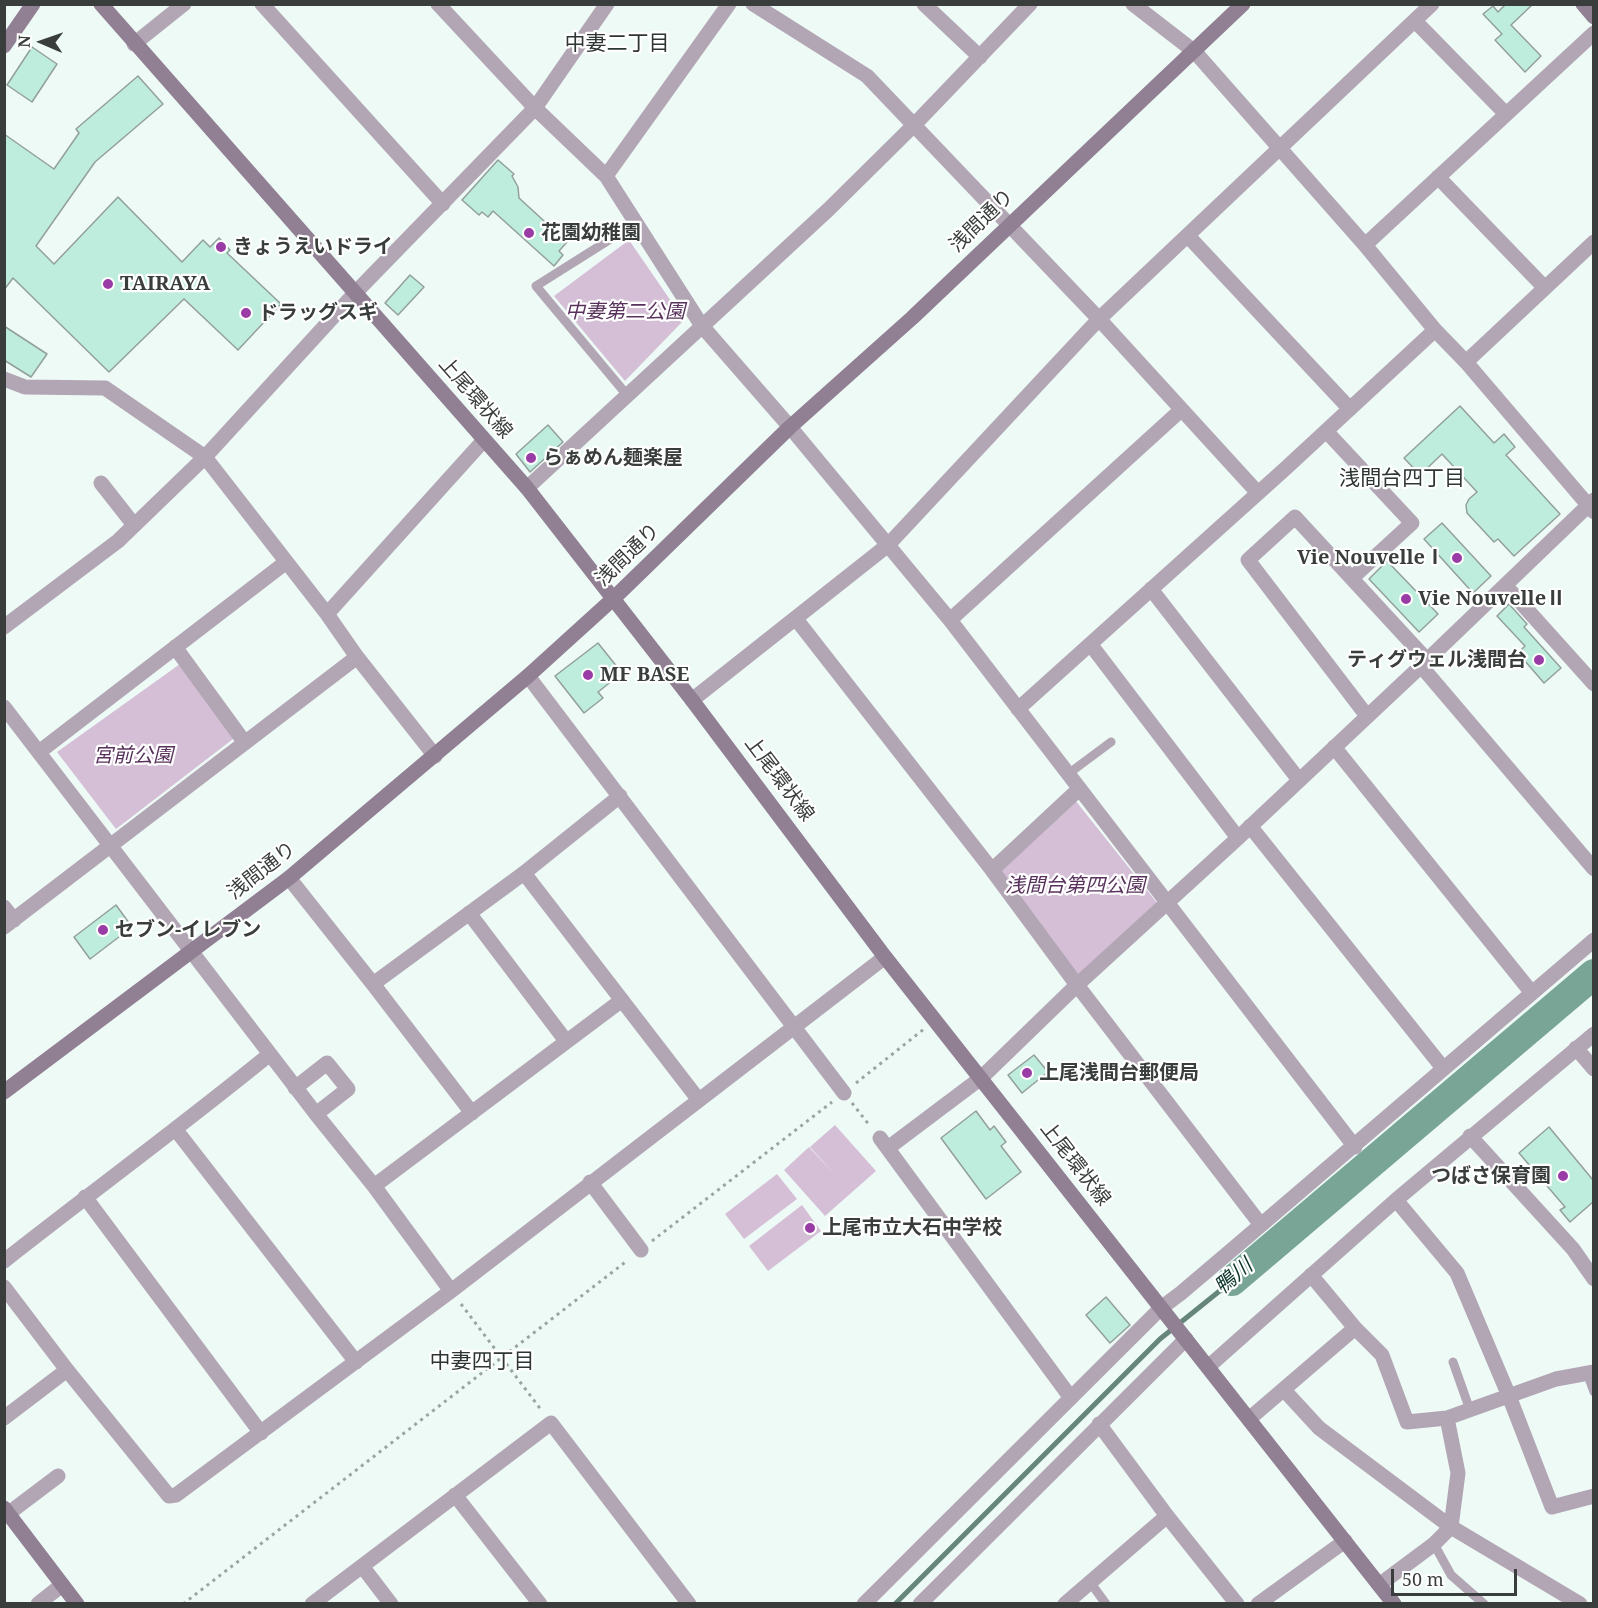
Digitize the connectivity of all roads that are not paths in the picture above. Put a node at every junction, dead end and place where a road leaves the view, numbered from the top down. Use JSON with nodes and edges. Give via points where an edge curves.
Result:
{"nodes":[{"id":1,"x":33,"y":4,"type":"edge"},
{"id":2,"x":101,"y":4,"type":"edge"},
{"id":3,"x":184,"y":4,"type":"edge"},
{"id":4,"x":262,"y":4,"type":"edge"},
{"id":5,"x":438,"y":4,"type":"edge"},
{"id":6,"x":607,"y":4,"type":"edge"},
{"id":7,"x":729,"y":4,"type":"edge"},
{"id":8,"x":753,"y":4,"type":"edge"},
{"id":9,"x":924,"y":4,"type":"edge"},
{"id":10,"x":1030,"y":4,"type":"edge"},
{"id":11,"x":1133,"y":4,"type":"edge"},
{"id":12,"x":1243,"y":4,"type":"edge"},
{"id":13,"x":1432,"y":4,"type":"edge"},
{"id":14,"x":1583,"y":4,"type":"edge"},
{"id":15,"x":1593,"y":17,"type":"edge"},
{"id":16,"x":1415,"y":21,"type":"junction"},
{"id":17,"x":1593,"y":33,"type":"edge"},
{"id":18,"x":134,"y":44,"type":"junction"},
{"id":19,"x":4,"y":46,"type":"edge"},
{"id":20,"x":1195,"y":52,"type":"junction"},
{"id":21,"x":980,"y":57,"type":"junction"},
{"id":22,"x":535,"y":108,"type":"junction"},
{"id":23,"x":1506,"y":114,"type":"junction"},
{"id":24,"x":915,"y":124,"type":"junction"},
{"id":25,"x":1280,"y":150,"type":"junction"},
{"id":26,"x":606,"y":176,"type":"junction"},
{"id":27,"x":1438,"y":177,"type":"junction"},
{"id":28,"x":442,"y":204,"type":"junction"},
{"id":29,"x":636,"y":223,"type":"junction"},
{"id":30,"x":1008,"y":224,"type":"junction"},
{"id":31,"x":1188,"y":236,"type":"junction"},
{"id":32,"x":1593,"y":242,"type":"edge"},
{"id":33,"x":1365,"y":245,"type":"junction"},
{"id":34,"x":1545,"y":288,"type":"junction"},
{"id":35,"x":355,"y":293,"type":"junction"},
{"id":36,"x":1099,"y":319,"type":"junction"},
{"id":37,"x":702,"y":326,"type":"junction"},
{"id":38,"x":1435,"y":330,"type":"junction"},
{"id":39,"x":1466,"y":362,"type":"junction"},
{"id":40,"x":4,"y":380,"type":"edge"},
{"id":41,"x":627,"y":395,"type":"junction"},
{"id":42,"x":1350,"y":409,"type":"junction"},
{"id":43,"x":1180,"y":410,"type":"junction"},
{"id":44,"x":790,"y":427,"type":"junction"},
{"id":45,"x":1326,"y":430,"type":"junction"},
{"id":46,"x":484,"y":440,"type":"junction"},
{"id":47,"x":204,"y":457,"type":"junction"},
{"id":48,"x":101,"y":483,"type":"dead end"},
{"id":49,"x":527,"y":488,"type":"junction"},
{"id":50,"x":1258,"y":493,"type":"junction"},
{"id":51,"x":1592,"y":506,"type":"edge"},
{"id":52,"x":134,"y":525,"type":"junction"},
{"id":53,"x":888,"y":545,"type":"junction"},
{"id":54,"x":285,"y":563,"type":"junction"},
{"id":55,"x":1352,"y":578,"type":"junction"},
{"id":56,"x":1505,"y":585,"type":"junction"},
{"id":57,"x":1151,"y":589,"type":"junction"},
{"id":58,"x":614,"y":598,"type":"junction"},
{"id":59,"x":327,"y":614,"type":"junction"},
{"id":60,"x":796,"y":619,"type":"junction"},
{"id":61,"x":950,"y":620,"type":"junction"},
{"id":62,"x":4,"y":627,"type":"edge"},
{"id":63,"x":1091,"y":645,"type":"junction"},
{"id":64,"x":175,"y":647,"type":"junction"},
{"id":65,"x":357,"y":657,"type":"junction"},
{"id":66,"x":1424,"y":663,"type":"junction"},
{"id":67,"x":528,"y":676,"type":"junction"},
{"id":68,"x":1593,"y":684,"type":"edge"},
{"id":69,"x":692,"y":700,"type":"junction"},
{"id":70,"x":4,"y":707,"type":"edge"},
{"id":71,"x":1018,"y":709,"type":"junction"},
{"id":72,"x":1367,"y":716,"type":"junction"},
{"id":73,"x":1111,"y":742,"type":"dead end"},
{"id":74,"x":245,"y":743,"type":"junction"},
{"id":75,"x":1334,"y":747,"type":"junction"},
{"id":76,"x":39,"y":752,"type":"junction"},
{"id":77,"x":435,"y":756,"type":"junction"},
{"id":78,"x":1068,"y":774,"type":"junction"},
{"id":79,"x":1299,"y":780,"type":"junction"},
{"id":80,"x":1079,"y":789,"type":"junction"},
{"id":81,"x":620,"y":796,"type":"junction"},
{"id":82,"x":1250,"y":826,"type":"junction"},
{"id":83,"x":1238,"y":837,"type":"junction"},
{"id":84,"x":111,"y":846,"type":"junction"},
{"id":85,"x":1593,"y":869,"type":"edge"},
{"id":86,"x":992,"y":870,"type":"junction"},
{"id":87,"x":524,"y":873,"type":"junction"},
{"id":88,"x":289,"y":878,"type":"junction"},
{"id":89,"x":1166,"y":903,"type":"junction"},
{"id":90,"x":4,"y":907,"type":"edge"},
{"id":91,"x":469,"y":913,"type":"junction"},
{"id":92,"x":9,"y":923,"type":"edge"},
{"id":93,"x":1593,"y":940,"type":"edge"},
{"id":94,"x":191,"y":951,"type":"junction"},
{"id":95,"x":885,"y":957,"type":"junction"},
{"id":96,"x":374,"y":984,"type":"junction"},
{"id":97,"x":1077,"y":985,"type":"junction"},
{"id":98,"x":1532,"y":993,"type":"junction"},
{"id":99,"x":622,"y":1000,"type":"junction"},
{"id":100,"x":794,"y":1027,"type":"junction"},
{"id":101,"x":1593,"y":1034,"type":"edge"},
{"id":102,"x":566,"y":1041,"type":"junction"},
{"id":103,"x":1576,"y":1048,"type":"junction"},
{"id":104,"x":270,"y":1054,"type":"junction"},
{"id":105,"x":1443,"y":1068,"type":"junction"},
{"id":106,"x":1593,"y":1069,"type":"edge"},
{"id":107,"x":981,"y":1078,"type":"junction"},
{"id":108,"x":6,"y":1088,"type":"edge"},
{"id":109,"x":295,"y":1088,"type":"junction"},
{"id":110,"x":844,"y":1093,"type":"road end"},
{"id":111,"x":698,"y":1100,"type":"junction"},
{"id":112,"x":472,"y":1113,"type":"junction"},
{"id":113,"x":316,"y":1114,"type":"junction"},
{"id":114,"x":176,"y":1130,"type":"junction"},
{"id":115,"x":1470,"y":1136,"type":"junction"},
{"id":116,"x":1354,"y":1147,"type":"junction"},
{"id":117,"x":590,"y":1182,"type":"junction"},
{"id":118,"x":374,"y":1186,"type":"junction"},
{"id":119,"x":85,"y":1197,"type":"junction"},
{"id":120,"x":1396,"y":1200,"type":"junction"},
{"id":121,"x":1261,"y":1225,"type":"junction"},
{"id":122,"x":641,"y":1250,"type":"road end"},
{"id":123,"x":4,"y":1261,"type":"edge"},
{"id":124,"x":1311,"y":1275,"type":"junction"},
{"id":125,"x":1593,"y":1279,"type":"edge"},
{"id":126,"x":4,"y":1287,"type":"edge"},
{"id":127,"x":451,"y":1291,"type":"junction"},
{"id":128,"x":1161,"y":1308,"type":"junction"},
{"id":129,"x":1355,"y":1328,"type":"junction"},
{"id":130,"x":1186,"y":1339,"type":"junction"},
{"id":131,"x":356,"y":1362,"type":"junction"},
{"id":132,"x":1453,"y":1362,"type":"dead end"},
{"id":133,"x":1208,"y":1366,"type":"junction"},
{"id":134,"x":67,"y":1370,"type":"junction"},
{"id":135,"x":1590,"y":1373,"type":"edge"},
{"id":136,"x":1284,"y":1390,"type":"junction"},
{"id":137,"x":1593,"y":1392,"type":"edge"},
{"id":138,"x":1509,"y":1396,"type":"junction"},
{"id":139,"x":1071,"y":1398,"type":"junction"},
{"id":140,"x":1470,"y":1410,"type":"junction"},
{"id":141,"x":4,"y":1418,"type":"edge"},
{"id":142,"x":1447,"y":1418,"type":"junction"},
{"id":143,"x":1249,"y":1419,"type":"junction"},
{"id":144,"x":1099,"y":1424,"type":"junction"},
{"id":145,"x":261,"y":1433,"type":"junction"},
{"id":146,"x":58,"y":1476,"type":"dead end"},
{"id":147,"x":455,"y":1495,"type":"junction"},
{"id":148,"x":1593,"y":1496,"type":"edge"},
{"id":149,"x":7,"y":1510,"type":"edge"},
{"id":150,"x":1167,"y":1516,"type":"junction"},
{"id":151,"x":1451,"y":1527,"type":"junction"},
{"id":152,"x":1345,"y":1541,"type":"junction"},
{"id":153,"x":1434,"y":1544,"type":"junction"},
{"id":154,"x":362,"y":1566,"type":"junction"},
{"id":155,"x":1090,"y":1582,"type":"junction"},
{"id":156,"x":62,"y":1585,"type":"junction"},
{"id":157,"x":1379,"y":1585,"type":"junction"},
{"id":158,"x":38,"y":1604,"type":"edge"},
{"id":159,"x":77,"y":1604,"type":"edge"},
{"id":160,"x":312,"y":1604,"type":"edge"},
{"id":161,"x":391,"y":1604,"type":"edge"},
{"id":162,"x":540,"y":1604,"type":"edge"},
{"id":163,"x":689,"y":1604,"type":"edge"},
{"id":164,"x":864,"y":1604,"type":"edge"},
{"id":165,"x":920,"y":1604,"type":"edge"},
{"id":166,"x":1065,"y":1604,"type":"edge"},
{"id":167,"x":1106,"y":1604,"type":"edge"},
{"id":168,"x":1236,"y":1604,"type":"edge"},
{"id":169,"x":1258,"y":1604,"type":"edge"},
{"id":170,"x":1394,"y":1604,"type":"edge"},
{"id":171,"x":1484,"y":1604,"type":"edge"},
{"id":172,"x":1580,"y":1604,"type":"edge"}],
"edges":[{"from":1,"to":19,"type":"main road"},
{"from":2,"to":18,"type":"main road","name":"上尾環状線"},
{"from":3,"to":18,"type":"street"},
{"from":4,"to":28,"type":"street"},
{"from":5,"to":22,"type":"street"},
{"from":6,"to":22,"type":"street"},
{"from":7,"to":26,"type":"street"},
{"from":8,"to":24,"type":"street","via":[[867,76]]},
{"from":9,"to":21,"type":"street"},
{"from":10,"to":21,"type":"street"},
{"from":11,"to":20,"type":"street"},
{"from":12,"to":20,"type":"main road","name":"浅間通り"},
{"from":13,"to":16,"type":"street"},
{"from":14,"to":15,"type":"main road"},
{"from":16,"to":23,"type":"street"},
{"from":16,"to":25,"type":"street"},
{"from":17,"to":23,"type":"street"},
{"from":18,"to":35,"type":"main road","name":"上尾環状線"},
{"from":20,"to":25,"type":"street"},
{"from":20,"to":30,"type":"main road","name":"浅間通り"},
{"from":21,"to":24,"type":"street"},
{"from":22,"to":26,"type":"street"},
{"from":22,"to":28,"type":"street"},
{"from":23,"to":27,"type":"street"},
{"from":24,"to":30,"type":"street"},
{"from":24,"to":37,"type":"street"},
{"from":25,"to":31,"type":"street"},
{"from":25,"to":33,"type":"street"},
{"from":26,"to":29,"type":"street"},
{"from":27,"to":33,"type":"street"},
{"from":27,"to":34,"type":"street"},
{"from":28,"to":35,"type":"street"},
{"from":29,"to":37,"type":"street"},
{"from":29,"to":41,"type":"lane","via":[[536,286]]},
{"from":30,"to":36,"type":"street"},
{"from":30,"to":44,"type":"main road","name":"浅間通り","via":[[912,318]]},
{"from":31,"to":36,"type":"street"},
{"from":31,"to":42,"type":"street"},
{"from":32,"to":34,"type":"street"},
{"from":33,"to":38,"type":"street"},
{"from":34,"to":39,"type":"street"},
{"from":35,"to":46,"type":"main road","name":"上尾環状線"},
{"from":35,"to":47,"type":"street"},
{"from":36,"to":43,"type":"street"},
{"from":36,"to":53,"type":"street"},
{"from":37,"to":41,"type":"street"},
{"from":37,"to":44,"type":"street"},
{"from":38,"to":39,"type":"street"},
{"from":38,"to":42,"type":"street"},
{"from":39,"to":51,"type":"street"},
{"from":40,"to":47,"type":"street","via":[[25,387],[105,388]]},
{"from":41,"to":49,"type":"street"},
{"from":42,"to":45,"type":"street"},
{"from":43,"to":50,"type":"street"},
{"from":43,"to":61,"type":"street"},
{"from":44,"to":53,"type":"street"},
{"from":44,"to":58,"type":"main road","name":"浅間通り"},
{"from":45,"to":50,"type":"street"},
{"from":45,"to":55,"type":"street","via":[[1412,523]]},
{"from":46,"to":49,"type":"main road","name":"上尾環状線"},
{"from":46,"to":59,"type":"street"},
{"from":47,"to":52,"type":"street"},
{"from":47,"to":54,"type":"street"},
{"from":48,"to":52,"type":"street"},
{"from":49,"to":58,"type":"main road","name":"上尾環状線"},
{"from":50,"to":57,"type":"street"},
{"from":51,"to":56,"type":"street"},
{"from":52,"to":62,"type":"street"},
{"from":53,"to":60,"type":"street"},
{"from":53,"to":61,"type":"street"},
{"from":54,"to":59,"type":"street"},
{"from":54,"to":64,"type":"street"},
{"from":55,"to":66,"type":"street"},
{"from":55,"to":72,"type":"street","via":[[1295,517],[1248,560]]},
{"from":56,"to":66,"type":"street"},
{"from":56,"to":68,"type":"street"},
{"from":57,"to":63,"type":"street"},
{"from":57,"to":79,"type":"street"},
{"from":58,"to":67,"type":"main road","name":"浅間通り"},
{"from":58,"to":69,"type":"main road","name":"上尾環状線"},
{"from":59,"to":65,"type":"street"},
{"from":60,"to":69,"type":"street"},
{"from":60,"to":86,"type":"street"},
{"from":61,"to":71,"type":"street"},
{"from":63,"to":71,"type":"street"},
{"from":63,"to":83,"type":"street"},
{"from":64,"to":74,"type":"street"},
{"from":64,"to":76,"type":"street"},
{"from":65,"to":74,"type":"street"},
{"from":65,"to":77,"type":"street"},
{"from":66,"to":72,"type":"street"},
{"from":66,"to":85,"type":"street"},
{"from":67,"to":77,"type":"main road","name":"浅間通り"},
{"from":67,"to":81,"type":"street"},
{"from":69,"to":95,"type":"main road","name":"上尾環状線"},
{"from":70,"to":76,"type":"street"},
{"from":71,"to":78,"type":"street"},
{"from":72,"to":75,"type":"street"},
{"from":73,"to":78,"type":"lane"},
{"from":74,"to":84,"type":"street"},
{"from":75,"to":79,"type":"street"},
{"from":75,"to":98,"type":"street"},
{"from":76,"to":84,"type":"street"},
{"from":77,"to":88,"type":"main road","name":"浅間通り"},
{"from":78,"to":80,"type":"street"},
{"from":79,"to":82,"type":"street"},
{"from":80,"to":86,"type":"street"},
{"from":80,"to":89,"type":"street"},
{"from":81,"to":87,"type":"street"},
{"from":81,"to":100,"type":"street"},
{"from":82,"to":83,"type":"street"},
{"from":82,"to":105,"type":"street"},
{"from":83,"to":89,"type":"street"},
{"from":84,"to":92,"type":"street"},
{"from":84,"to":94,"type":"street"},
{"from":86,"to":97,"type":"street"},
{"from":87,"to":91,"type":"street"},
{"from":87,"to":99,"type":"street"},
{"from":88,"to":94,"type":"main road","name":"浅間通り"},
{"from":88,"to":96,"type":"street"},
{"from":89,"to":97,"type":"street"},
{"from":89,"to":116,"type":"street"},
{"from":90,"to":92,"type":"street"},
{"from":91,"to":96,"type":"street"},
{"from":91,"to":102,"type":"street"},
{"from":93,"to":98,"type":"street"},
{"from":94,"to":104,"type":"street"},
{"from":94,"to":108,"type":"main road","name":"浅間通り"},
{"from":95,"to":100,"type":"street"},
{"from":95,"to":107,"type":"main road","name":"上尾環状線"},
{"from":96,"to":112,"type":"street"},
{"from":97,"to":107,"type":"street"},
{"from":97,"to":121,"type":"street"},
{"from":98,"to":105,"type":"street"},
{"from":99,"to":102,"type":"street"},
{"from":99,"to":111,"type":"street"},
{"from":100,"to":110,"type":"street"},
{"from":100,"to":111,"type":"street"},
{"from":101,"to":103,"type":"street"},
{"from":102,"to":112,"type":"street"},
{"from":103,"to":106,"type":"street"},
{"from":103,"to":115,"type":"street"},
{"from":104,"to":109,"type":"street"},
{"from":104,"to":114,"type":"street"},
{"from":105,"to":116,"type":"street"},
{"from":107,"to":128,"type":"main road","name":"上尾環状線"},
{"from":107,"to":139,"type":"street","via":[[884,1143]]},
{"from":109,"to":113,"type":"street"},
{"from":109,"to":113,"type":"street","via":[[327,1063],[348,1089]]},
{"from":111,"to":117,"type":"street"},
{"from":112,"to":118,"type":"street"},
{"from":113,"to":118,"type":"street"},
{"from":114,"to":119,"type":"street"},
{"from":114,"to":131,"type":"street"},
{"from":115,"to":120,"type":"street"},
{"from":115,"to":125,"type":"street","via":[[1573,1249]]},
{"from":116,"to":121,"type":"street"},
{"from":117,"to":122,"type":"street"},
{"from":117,"to":127,"type":"street"},
{"from":118,"to":127,"type":"street"},
{"from":119,"to":123,"type":"street"},
{"from":119,"to":145,"type":"street"},
{"from":120,"to":124,"type":"street"},
{"from":120,"to":138,"type":"street","via":[[1457,1273]]},
{"from":121,"to":128,"type":"street"},
{"from":124,"to":129,"type":"street"},
{"from":124,"to":133,"type":"street"},
{"from":126,"to":134,"type":"street"},
{"from":127,"to":131,"type":"street"},
{"from":128,"to":130,"type":"main road","name":"上尾環状線"},
{"from":128,"to":139,"type":"street"},
{"from":129,"to":136,"type":"street"},
{"from":129,"to":142,"type":"street","via":[[1382,1355],[1407,1422]]},
{"from":130,"to":133,"type":"main road","name":"上尾環状線"},
{"from":130,"to":144,"type":"street"},
{"from":131,"to":145,"type":"street"},
{"from":132,"to":140,"type":"lane"},
{"from":133,"to":143,"type":"main road","name":"上尾環状線"},
{"from":134,"to":141,"type":"street"},
{"from":134,"to":145,"type":"street","via":[[169,1496],[176,1495]]},
{"from":135,"to":137,"type":"lane"},
{"from":135,"to":138,"type":"street","via":[[1556,1379]]},
{"from":136,"to":143,"type":"street"},
{"from":136,"to":151,"type":"street","via":[[1319,1428]]},
{"from":138,"to":140,"type":"street"},
{"from":138,"to":148,"type":"street","via":[[1552,1507]]},
{"from":139,"to":164,"type":"street"},
{"from":140,"to":142,"type":"street"},
{"from":142,"to":151,"type":"street","via":[[1458,1473]]},
{"from":143,"to":152,"type":"main road","name":"上尾環状線"},
{"from":144,"to":150,"type":"street"},
{"from":144,"to":165,"type":"street"},
{"from":146,"to":149,"type":"street"},
{"from":147,"to":154,"type":"street"},
{"from":147,"to":162,"type":"street"},
{"from":147,"to":163,"type":"street","via":[[551,1423]]},
{"from":149,"to":156,"type":"main road"},
{"from":150,"to":155,"type":"street"},
{"from":150,"to":168,"type":"street"},
{"from":151,"to":153,"type":"street"},
{"from":151,"to":172,"type":"street"},
{"from":152,"to":157,"type":"main road","name":"上尾環状線"},
{"from":152,"to":169,"type":"street"},
{"from":153,"to":157,"type":"street"},
{"from":153,"to":171,"type":"lane","via":[[1451,1575]]},
{"from":154,"to":160,"type":"street"},
{"from":154,"to":161,"type":"street"},
{"from":155,"to":166,"type":"street"},
{"from":155,"to":167,"type":"lane"},
{"from":156,"to":158,"type":"street"},
{"from":156,"to":159,"type":"main road"},
{"from":157,"to":170,"type":"main road","name":"上尾環状線"}]}
